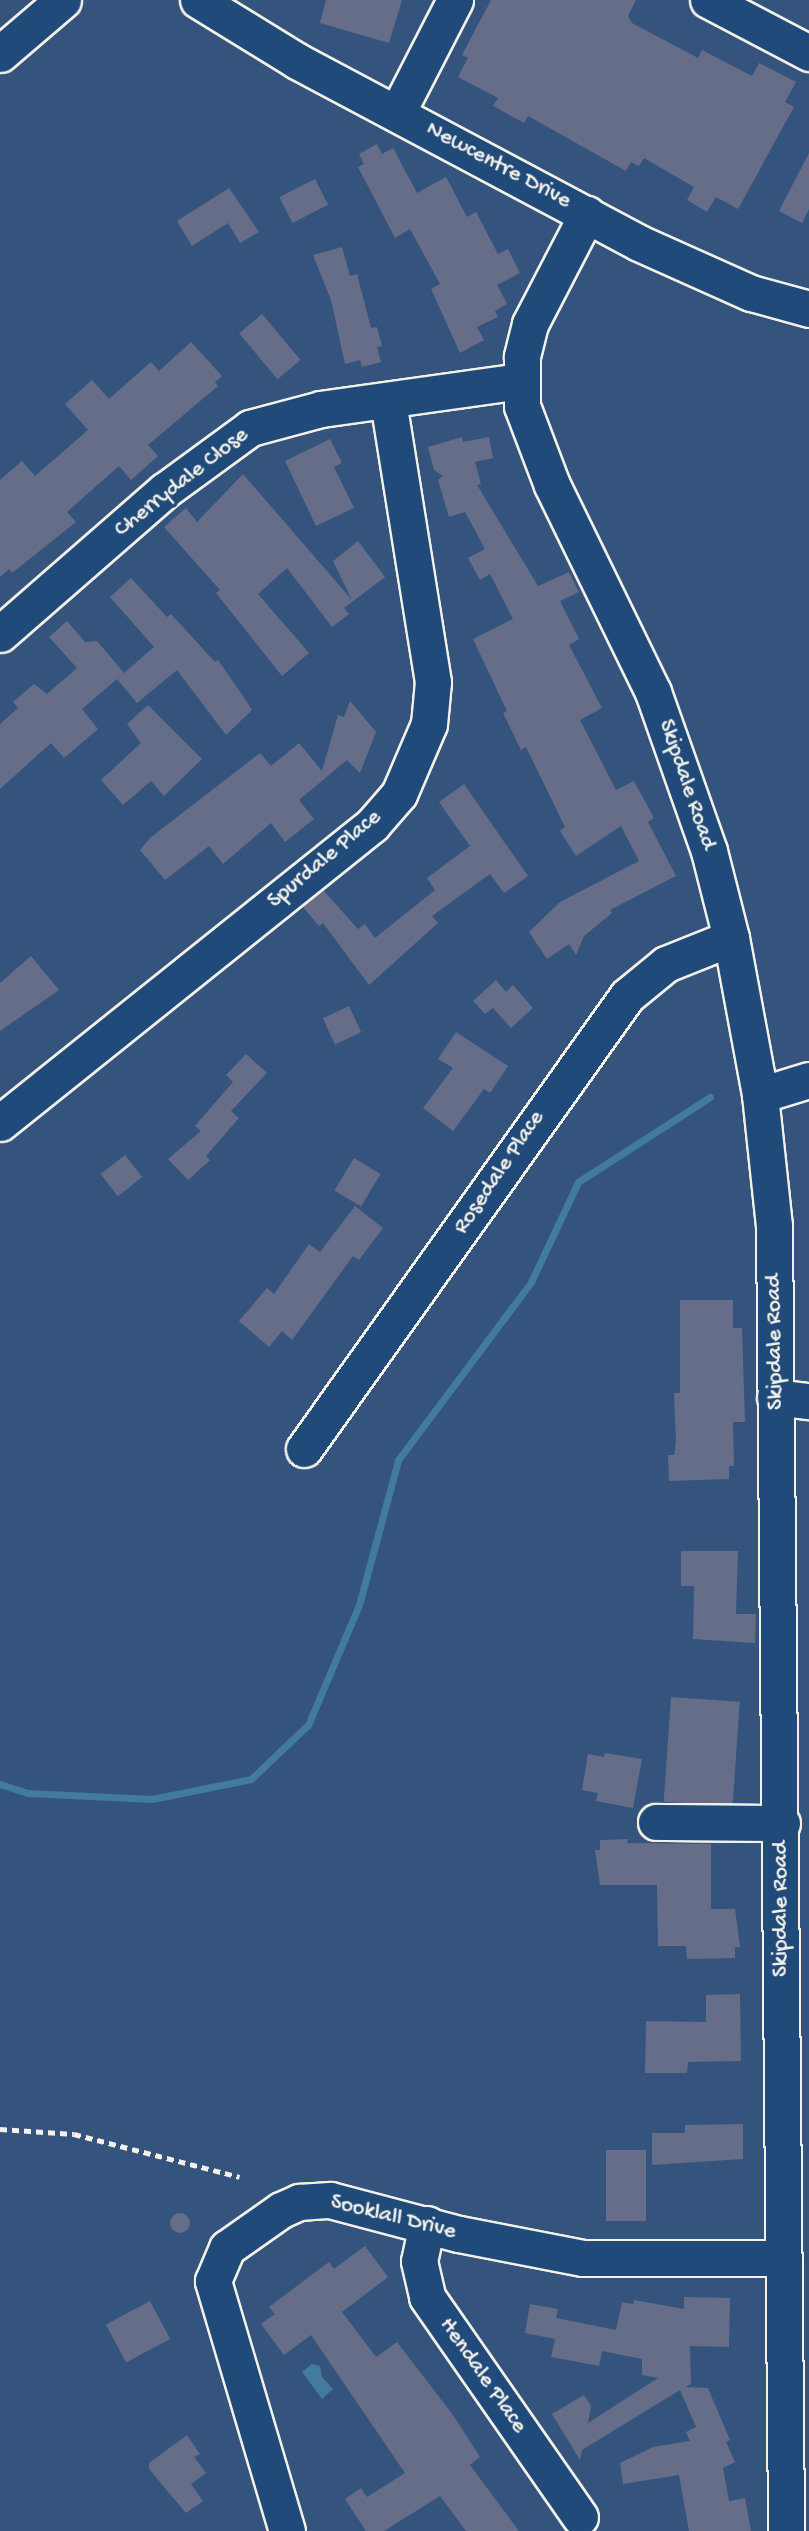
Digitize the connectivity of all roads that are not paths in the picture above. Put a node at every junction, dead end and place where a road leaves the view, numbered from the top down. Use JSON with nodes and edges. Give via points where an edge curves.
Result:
{"nodes":[{"id":1,"x":63,"y":0,"type":"edge"},
{"id":2,"x":198,"y":0,"type":"edge"},
{"id":3,"x":455,"y":0,"type":"edge"},
{"id":4,"x":714,"y":1,"type":"edge"},
{"id":5,"x":809,"y":53,"type":"edge"},
{"id":6,"x":0,"y":54,"type":"edge"},
{"id":7,"x":397,"y":113,"type":"junction"},
{"id":8,"x":587,"y":214,"type":"junction"},
{"id":9,"x":809,"y":309,"type":"edge"},
{"id":10,"x":520,"y":381,"type":"junction"},
{"id":11,"x":388,"y":401,"type":"junction"},
{"id":12,"x":0,"y":634,"type":"edge"},
{"id":13,"x":731,"y":938,"type":"junction"},
{"id":14,"x":809,"y":1080,"type":"edge"},
{"id":15,"x":760,"y":1095,"type":"junction"},
{"id":16,"x":0,"y":1123,"type":"edge"},
{"id":17,"x":792,"y":1399,"type":"edge"},
{"id":18,"x":304,"y":1449,"type":"dead end"},
{"id":19,"x":656,"y":1822,"type":"dead end"},
{"id":20,"x":782,"y":1823,"type":"junction"},
{"id":21,"x":427,"y":2224,"type":"junction"},
{"id":22,"x":784,"y":2258,"type":"junction"},
{"id":23,"x":580,"y":2517,"type":"dead end"},
{"id":24,"x":287,"y":2531,"type":"edge"},
{"id":25,"x":786,"y":2531,"type":"edge"}],
"edges":[{"from":1,"to":6,"type":"street"},
{"from":2,"to":7,"type":"street","name":"Newcentre Drive","via":[[247,33]]},
{"from":3,"to":7,"type":"street"},
{"from":4,"to":5,"type":"street"},
{"from":7,"to":8,"type":"street","name":"Newcentre Drive"},
{"from":8,"to":9,"type":"street","name":"Newcentre Drive","via":[[639,243],[751,293]]},
{"from":8,"to":10,"type":"street","name":"Skipdale Road","via":[[530,324]]},
{"from":10,"to":11,"type":"street","name":"Cherrydale Close"},
{"from":10,"to":13,"type":"street","name":"Skipdale Road","via":[[532,439],[658,704],[709,850]]},
{"from":11,"to":12,"type":"street","name":"Cherrydale Close","via":[[283,417],[228,442]]},
{"from":11,"to":16,"type":"street","name":"Spurdale Place","via":[[433,682],[429,724],[405,782],[372,825]]},
{"from":13,"to":15,"type":"street","name":"Skipdale Road"},
{"from":13,"to":18,"type":"street","name":"Rosedale Place","via":[[666,964],[627,996]]},
{"from":14,"to":15,"type":"street"},
{"from":15,"to":17,"type":"street","name":"Skipdale Road"},
{"from":17,"to":20,"type":"street","name":"Skipdale Road"},
{"from":19,"to":20,"type":"street"},
{"from":20,"to":22,"type":"street","name":"Skipdale Road"},
{"from":21,"to":22,"type":"street","name":"Sooklall Drive","via":[[547,2254],[583,2258]]},
{"from":21,"to":23,"type":"street","name":"Hendale Place","via":[[418,2261],[427,2297]]},
{"from":21,"to":24,"type":"street","name":"Sooklall Drive","via":[[353,2204],[306,2201],[281,2210],[239,2236],[219,2259],[213,2281]]},
{"from":22,"to":25,"type":"street","name":"Skipdale Road"}]}
